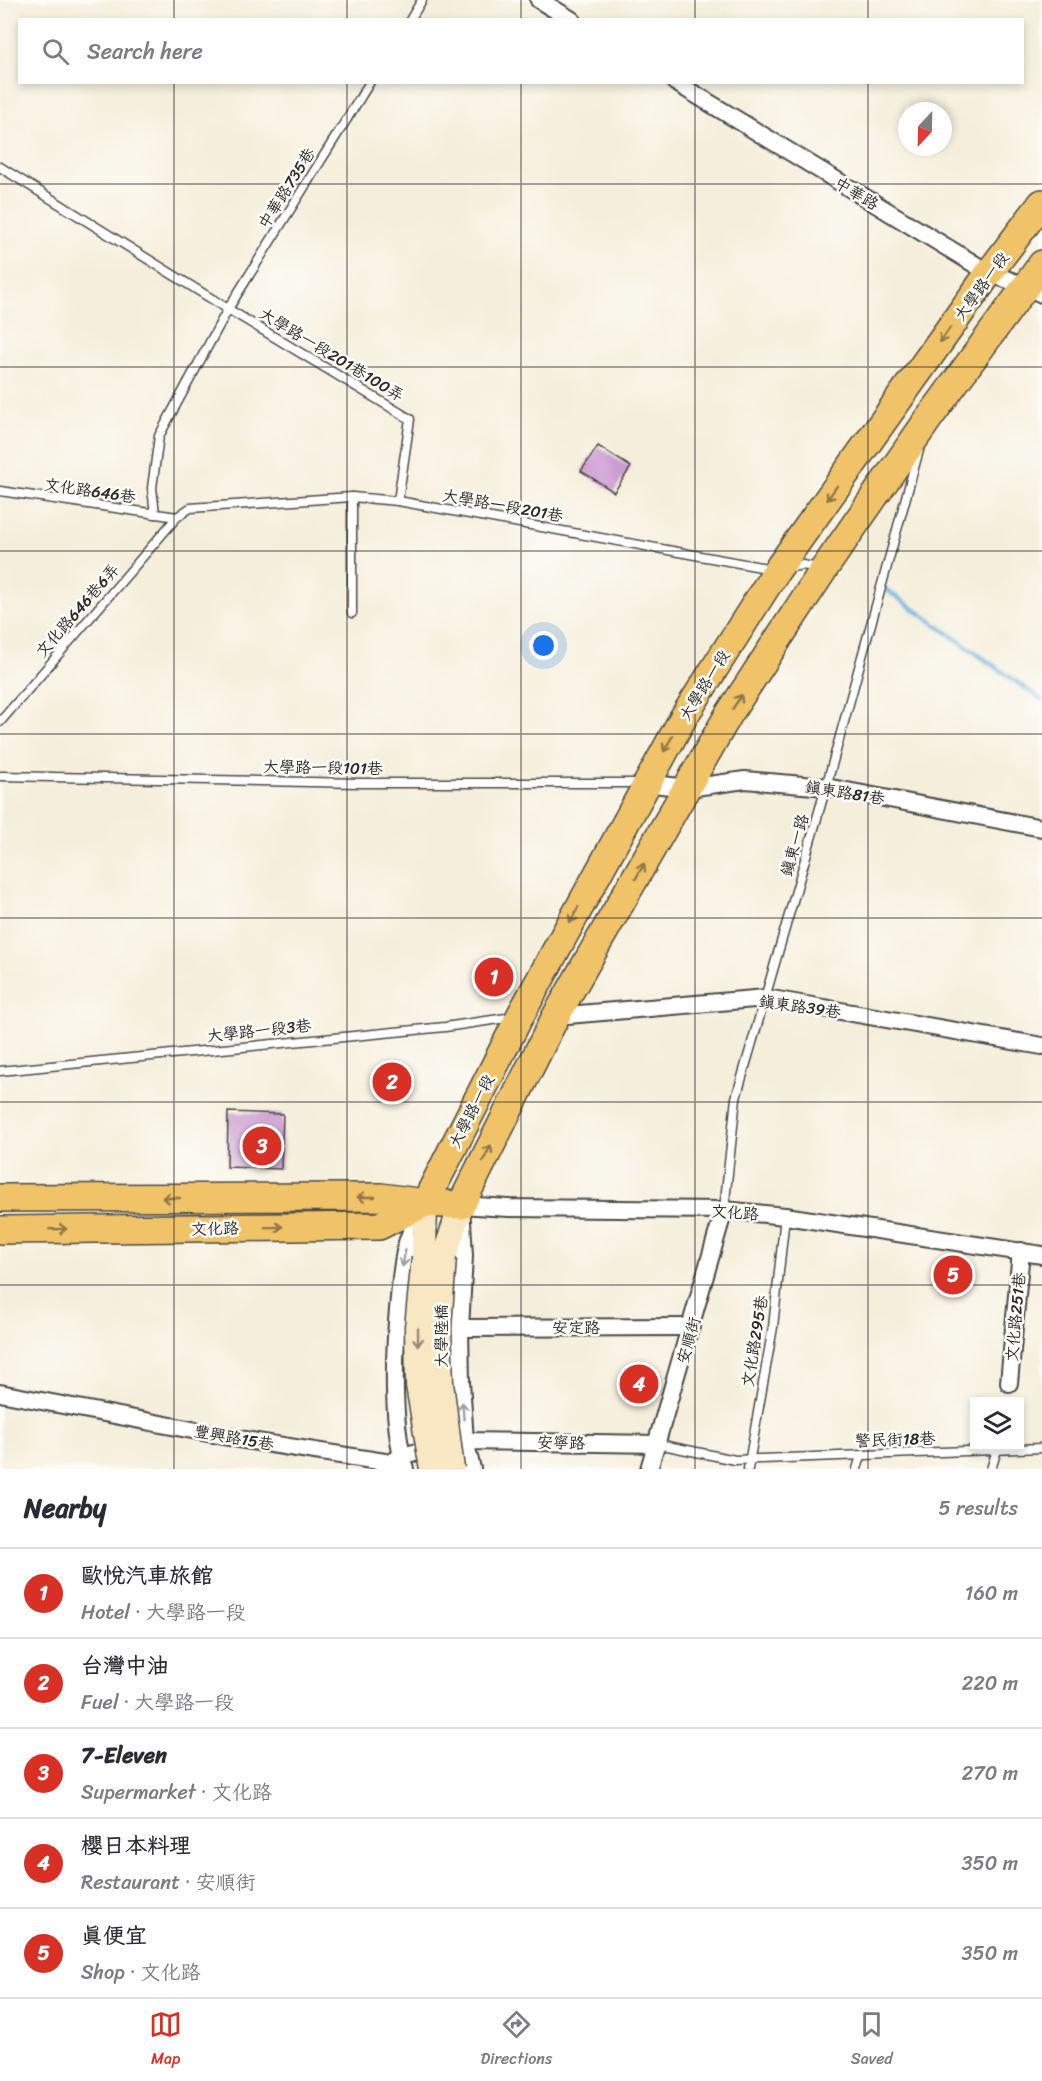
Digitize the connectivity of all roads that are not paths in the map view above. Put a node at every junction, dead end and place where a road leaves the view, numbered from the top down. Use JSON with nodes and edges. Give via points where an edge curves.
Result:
{"nodes":[{"id":1,"x":422,"y":0,"type":"edge"},
{"id":2,"x":539,"y":0,"type":"edge"},
{"id":3,"x":411,"y":18,"type":"edge"},
{"id":4,"x":569,"y":18,"type":"edge"},
{"id":5,"x":369,"y":84,"type":"edge"},
{"id":6,"x":678,"y":84,"type":"edge"},
{"id":7,"x":0,"y":167,"type":"edge"},
{"id":8,"x":1042,"y":203,"type":"edge"},
{"id":9,"x":1042,"y":264,"type":"edge"},
{"id":10,"x":989,"y":273,"type":"junction"},
{"id":11,"x":1034,"y":290,"type":"edge"},
{"id":12,"x":228,"y":309,"type":"junction"},
{"id":13,"x":927,"y":421,"type":"junction"},
{"id":14,"x":0,"y":491,"type":"edge"},
{"id":15,"x":351,"y":497,"type":"junction"},
{"id":16,"x":398,"y":501,"type":"junction"},
{"id":17,"x":155,"y":514,"type":"junction"},
{"id":18,"x":177,"y":517,"type":"junction"},
{"id":19,"x":824,"y":569,"type":"junction"},
{"id":20,"x":777,"y":570,"type":"junction"},
{"id":21,"x":352,"y":613,"type":"dead end"},
{"id":22,"x":0,"y":722,"type":"edge"},
{"id":23,"x":0,"y":776,"type":"edge"},
{"id":24,"x":645,"y":783,"type":"junction"},
{"id":25,"x":826,"y":787,"type":"junction"},
{"id":26,"x":688,"y":788,"type":"junction"},
{"id":27,"x":1042,"y":828,"type":"edge"},
{"id":28,"x":766,"y":998,"type":"junction"},
{"id":29,"x":520,"y":1016,"type":"junction"},
{"id":30,"x":556,"y":1016,"type":"junction"},
{"id":31,"x":1042,"y":1046,"type":"edge"},
{"id":32,"x":0,"y":1071,"type":"edge"},
{"id":33,"x":0,"y":1198,"type":"edge"},
{"id":34,"x":424,"y":1203,"type":"junction"},
{"id":35,"x":460,"y":1205,"type":"junction"},
{"id":36,"x":724,"y":1210,"type":"junction"},
{"id":37,"x":785,"y":1216,"type":"junction"},
{"id":38,"x":0,"y":1230,"type":"edge"},
{"id":39,"x":1021,"y":1251,"type":"junction"},
{"id":40,"x":1042,"y":1255,"type":"edge"},
{"id":41,"x":434,"y":1257,"type":"junction"},
{"id":42,"x":691,"y":1327,"type":"junction"},
{"id":43,"x":460,"y":1328,"type":"junction"},
{"id":44,"x":1009,"y":1383,"type":"dead end"},
{"id":45,"x":0,"y":1393,"type":"edge"},
{"id":46,"x":465,"y":1441,"type":"junction"},
{"id":47,"x":657,"y":1444,"type":"junction"},
{"id":48,"x":1042,"y":1448,"type":"edge"},
{"id":49,"x":1024,"y":1449,"type":"edge"},
{"id":50,"x":974,"y":1451,"type":"edge"},
{"id":51,"x":997,"y":1451,"type":"edge"},
{"id":52,"x":861,"y":1456,"type":"junction"},
{"id":53,"x":750,"y":1459,"type":"junction"},
{"id":54,"x":403,"y":1462,"type":"edge"},
{"id":55,"x":432,"y":1469,"type":"edge"},
{"id":56,"x":452,"y":1469,"type":"edge"},
{"id":57,"x":472,"y":1469,"type":"edge"},
{"id":58,"x":649,"y":1469,"type":"edge"},
{"id":59,"x":748,"y":1469,"type":"edge"},
{"id":60,"x":857,"y":1469,"type":"edge"},
{"id":61,"x":991,"y":1469,"type":"edge"}],
"edges":[{"from":1,"to":3,"type":"lane"},
{"from":2,"to":4,"type":"street"},
{"from":5,"to":12,"type":"lane","name":"中華路735巷"},
{"from":6,"to":10,"type":"street","name":"中華路"},
{"from":7,"to":12,"type":"lane","name":"大學路一段201巷100弄"},
{"from":8,"to":10,"type":"main road","name":"大學路一段"},
{"from":9,"to":11,"type":"main road","name":"大學路一段"},
{"from":10,"to":11,"type":"street","name":"中華路"},
{"from":10,"to":20,"type":"main road","name":"大學路一段","one_way":true},
{"from":11,"to":13,"type":"main road","name":"大學路一段"},
{"from":12,"to":16,"type":"lane","name":"大學路一段201巷100弄","via":[[410,419]]},
{"from":12,"to":17,"type":"lane","via":[[159,436],[153,488]]},
{"from":13,"to":19,"type":"main road","name":"大學路一段"},
{"from":13,"to":25,"type":"lane","name":"鎮東一路"},
{"from":14,"to":17,"type":"lane","name":"文化路646巷"},
{"from":15,"to":16,"type":"lane","name":"大學路一段201巷"},
{"from":15,"to":18,"type":"lane","name":"大學路一段201巷","via":[[190,508]]},
{"from":15,"to":21,"type":"lane"},
{"from":16,"to":20,"type":"lane","name":"大學路一段201巷"},
{"from":17,"to":18,"type":"lane","name":"文化路646巷"},
{"from":18,"to":22,"type":"lane","name":"文化路646巷6弄"},
{"from":19,"to":20,"type":"lane","name":"大學路一段201巷","via":[[802,565]]},
{"from":26,"to":19,"type":"main road","name":"大學路一段","one_way":true,"via":[[729,714]]},
{"from":20,"to":24,"type":"main road","name":"大學路一段","one_way":true},
{"from":23,"to":24,"type":"lane","name":"大學路一段101巷","via":[[360,783]]},
{"from":24,"to":26,"type":"street","name":"鎮東路81巷"},
{"from":24,"to":29,"type":"main road","name":"大學路一段","one_way":true},
{"from":25,"to":26,"type":"street","name":"鎮東路81巷","via":[[746,780]]},
{"from":25,"to":27,"type":"street","name":"鎮東路81巷"},
{"from":25,"to":28,"type":"lane","name":"鎮東一路"},
{"from":30,"to":26,"type":"main road","name":"大學路一段","one_way":true},
{"from":28,"to":30,"type":"street","name":"鎮東路39巷"},
{"from":28,"to":31,"type":"street","name":"鎮東路39巷"},
{"from":28,"to":36,"type":"lane","name":"鎮東一路","via":[[736,1098]]},
{"from":29,"to":32,"type":"lane","name":"大學路一段3巷","via":[[445,1027]]},
{"from":29,"to":34,"type":"main road","name":"大學路一段"},
{"from":35,"to":30,"type":"main road","name":"大學路一段","one_way":true},
{"from":34,"to":33,"type":"main road","name":"文化路","one_way":true,"via":[[381,1197]]},
{"from":34,"to":35,"type":"main road","name":"文化路"},
{"from":38,"to":34,"type":"main road","name":"文化路","one_way":true,"via":[[379,1226]]},
{"from":34,"to":41,"type":"street","name":"大學陸橋"},
{"from":34,"to":54,"type":"street","one_way":true,"via":[[403,1258],[396,1326],[395,1386]]},
{"from":35,"to":36,"type":"street","name":"文化路"},
{"from":35,"to":41,"type":"street","name":"大學陸橋"},
{"from":35,"to":43,"type":"street","via":[[464,1256]]},
{"from":36,"to":37,"type":"street","name":"文化路"},
{"from":36,"to":42,"type":"street","name":"安順街"},
{"from":37,"to":39,"type":"street","name":"文化路"},
{"from":37,"to":53,"type":"lane","name":"文化路295巷","via":[[773,1328]]},
{"from":39,"to":40,"type":"street","name":"文化路"},
{"from":39,"to":44,"type":"street","name":"文化路251巷"},
{"from":41,"to":55,"type":"street","name":"大學陸橋","one_way":true,"bridge":true,"via":[[417,1327],[418,1385]]},
{"from":41,"to":56,"type":"street","name":"大學陸橋","bridge":true,"via":[[441,1383]]},
{"from":42,"to":43,"type":"street","name":"安定路"},
{"from":42,"to":47,"type":"street","name":"安順街"},
{"from":46,"to":43,"type":"street","one_way":true},
{"from":45,"to":54,"type":"street","name":"豐興路15巷","via":[[239,1438]]},
{"from":46,"to":47,"type":"street","name":"安寧路"},
{"from":46,"to":54,"type":"street","name":"豐興路15巷"},
{"from":46,"to":57,"type":"street"},
{"from":47,"to":53,"type":"lane","name":"警民街18巷","via":[[735,1460]]},
{"from":47,"to":58,"type":"street","name":"安順街"},
{"from":48,"to":49,"type":"lane","name":"警民街18巷"},
{"from":50,"to":52,"type":"lane","name":"警民街18巷"},
{"from":51,"to":61,"type":"lane"},
{"from":52,"to":53,"type":"lane","name":"警民街18巷"},
{"from":52,"to":60,"type":"lane"},
{"from":53,"to":59,"type":"lane","name":"文化路295巷"}]}
